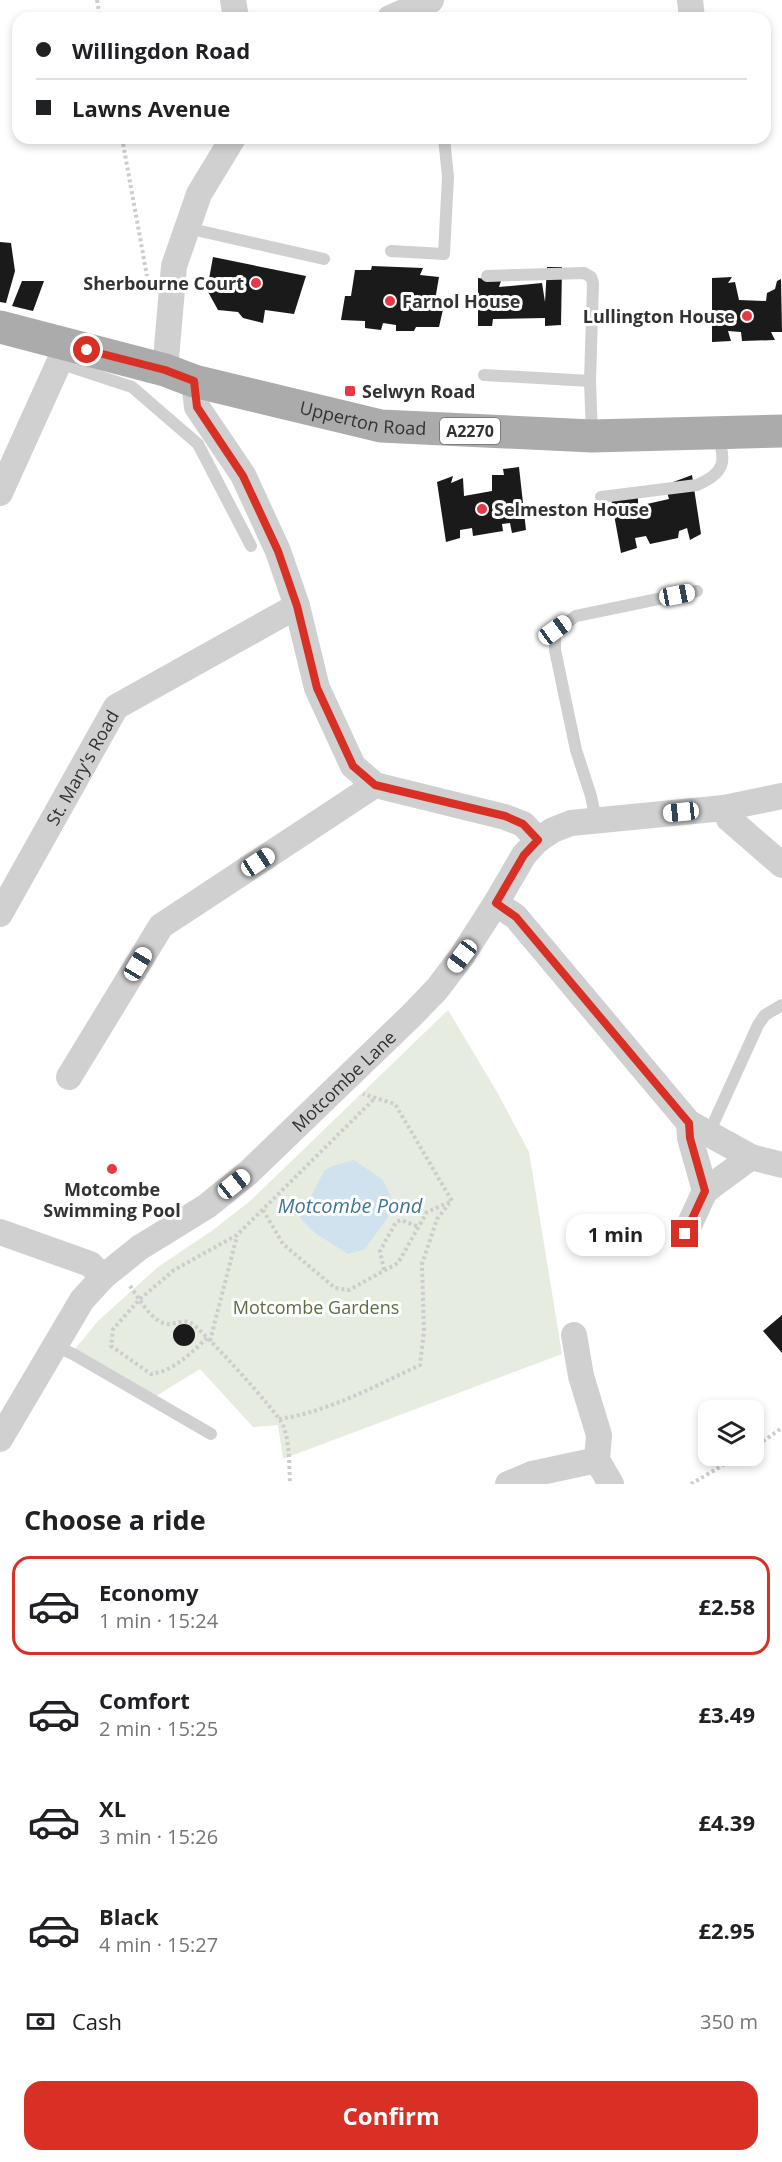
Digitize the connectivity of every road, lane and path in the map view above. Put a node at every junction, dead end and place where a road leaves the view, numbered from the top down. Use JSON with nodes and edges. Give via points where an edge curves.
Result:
{"nodes":[{"id":1,"x":431,"y":0,"type":"edge"},
{"id":2,"x":406,"y":12,"type":"edge"},
{"id":3,"x":123,"y":144,"type":"edge"},
{"id":4,"x":229,"y":144,"type":"edge"},
{"id":5,"x":445,"y":144,"type":"edge"},
{"id":6,"x":187,"y":228,"type":"junction"},
{"id":7,"x":391,"y":251,"type":"dead end"},
{"id":8,"x":324,"y":259,"type":"dead end"},
{"id":9,"x":487,"y":276,"type":"dead end"},
{"id":10,"x":148,"y":280,"type":"dead end"},
{"id":11,"x":0,"y":327,"type":"edge"},
{"id":12,"x":63,"y":354,"type":"junction"},
{"id":13,"x":484,"y":375,"type":"dead end"},
{"id":14,"x":180,"y":376,"type":"junction"},
{"id":15,"x":590,"y":381,"type":"junction"},
{"id":16,"x":782,"y":431,"type":"edge"},
{"id":17,"x":716,"y":433,"type":"junction"},
{"id":18,"x":592,"y":436,"type":"junction"},
{"id":19,"x":0,"y":492,"type":"edge"},
{"id":20,"x":601,"y":497,"type":"dead end"},
{"id":21,"x":251,"y":546,"type":"dead end"},
{"id":22,"x":697,"y":591,"type":"dead end"},
{"id":23,"x":297,"y":606,"type":"junction"},
{"id":24,"x":375,"y":785,"type":"junction"},
{"id":25,"x":782,"y":796,"type":"edge"},
{"id":26,"x":724,"y":808,"type":"junction"},
{"id":27,"x":596,"y":820,"type":"junction"},
{"id":28,"x":538,"y":840,"type":"junction"},
{"id":29,"x":782,"y":865,"type":"edge"},
{"id":30,"x":496,"y":903,"type":"junction"},
{"id":31,"x":0,"y":914,"type":"edge"},
{"id":32,"x":782,"y":1005,"type":"edge"},
{"id":33,"x":69,"y":1077,"type":"dead end"},
{"id":34,"x":340,"y":1084,"type":"junction"},
{"id":35,"x":374,"y":1099,"type":"junction"},
{"id":36,"x":699,"y":1128,"type":"junction"},
{"id":37,"x":751,"y":1157,"type":"junction"},
{"id":38,"x":782,"y":1165,"type":"edge"},
{"id":39,"x":705,"y":1191,"type":"junction"},
{"id":40,"x":452,"y":1201,"type":"junction"},
{"id":41,"x":263,"y":1210,"type":"junction"},
{"id":42,"x":419,"y":1227,"type":"junction"},
{"id":43,"x":0,"y":1232,"type":"edge"},
{"id":44,"x":685,"y":1234,"type":"dead end"},
{"id":45,"x":237,"y":1235,"type":"junction"},
{"id":46,"x":384,"y":1270,"type":"junction"},
{"id":47,"x":109,"y":1272,"type":"junction"},
{"id":48,"x":140,"y":1299,"type":"junction"},
{"id":49,"x":574,"y":1335,"type":"dead end"},
{"id":50,"x":209,"y":1339,"type":"junction"},
{"id":51,"x":55,"y":1346,"type":"junction"},
{"id":52,"x":279,"y":1419,"type":"junction"},
{"id":53,"x":782,"y":1428,"type":"edge"},
{"id":54,"x":211,"y":1434,"type":"dead end"},
{"id":55,"x":0,"y":1439,"type":"edge"},
{"id":56,"x":764,"y":1440,"type":"edge"},
{"id":57,"x":597,"y":1460,"type":"junction"},
{"id":58,"x":721,"y":1466,"type":"edge"},
{"id":59,"x":290,"y":1484,"type":"edge"},
{"id":60,"x":508,"y":1484,"type":"edge"},
{"id":61,"x":611,"y":1484,"type":"edge"},
{"id":62,"x":691,"y":1484,"type":"edge"}],
"edges":[{"from":1,"to":2,"type":"street"},
{"from":3,"to":10,"type":"path"},
{"from":4,"to":6,"type":"street","via":[[199,194]]},
{"from":5,"to":7,"type":"lane","via":[[448,177],[444,254]]},
{"from":6,"to":8,"type":"lane"},
{"from":6,"to":14,"type":"street","via":[[174,266]]},
{"from":9,"to":15,"type":"lane","via":[[584,273],[591,277]]},
{"from":11,"to":12,"type":"main road","number":"A2270"},
{"from":12,"to":14,"type":"main road","number":"A2270"},
{"from":12,"to":19,"type":"street"},
{"from":12,"to":21,"type":"lane","via":[[132,387],[198,444]]},
{"from":13,"to":15,"type":"lane"},
{"from":14,"to":18,"type":"main road","name":"Upperton Road","number":"A2270","via":[[381,426]]},
{"from":14,"to":23,"type":"street","via":[[243,476],[278,551]]},
{"from":15,"to":18,"type":"lane"},
{"from":16,"to":17,"type":"main road","name":"Upperton Road","number":"A2270"},
{"from":17,"to":18,"type":"main road","name":"Upperton Road","number":"A2270"},
{"from":17,"to":20,"type":"lane","via":[[723,452],[721,468],[711,479],[697,485]]},
{"from":22,"to":27,"type":"lane","via":[[576,616],[555,630],[555,650],[576,750]]},
{"from":23,"to":24,"type":"street","via":[[317,688],[353,766]]},
{"from":23,"to":31,"type":"street","name":"St. Mary's Road","via":[[116,707]]},
{"from":24,"to":28,"type":"street","via":[[505,816],[523,824]]},
{"from":24,"to":33,"type":"street","via":[[161,926]]},
{"from":25,"to":26,"type":"street"},
{"from":26,"to":27,"type":"street"},
{"from":26,"to":29,"type":"street","via":[[729,819]]},
{"from":27,"to":28,"type":"street","via":[[571,823]]},
{"from":28,"to":30,"type":"street","name":"Motcombe Lane","via":[[524,855]]},
{"from":30,"to":34,"type":"street","name":"Motcombe Lane","via":[[437,989]]},
{"from":30,"to":36,"type":"street","via":[[516,917]]},
{"from":32,"to":36,"type":"lane","via":[[765,1015]]},
{"from":34,"to":35,"type":"path"},
{"from":34,"to":47,"type":"street","name":"Motcombe Lane","via":[[248,1173]]},
{"from":35,"to":40,"type":"path","via":[[395,1104]]},
{"from":35,"to":41,"type":"path"},
{"from":36,"to":37,"type":"street"},
{"from":36,"to":39,"type":"street","via":[[690,1138]]},
{"from":37,"to":38,"type":"street"},
{"from":37,"to":39,"type":"street"},
{"from":39,"to":44,"type":"street"},
{"from":40,"to":42,"type":"path","via":[[427,1212]]},
{"from":40,"to":52,"type":"path","via":[[437,1219],[422,1264],[424,1331],[420,1365],[302,1416]]},
{"from":41,"to":45,"type":"path"},
{"from":41,"to":46,"type":"path","via":[[283,1245],[335,1288],[349,1290]]},
{"from":42,"to":46,"type":"path","via":[[398,1263]]},
{"from":42,"to":46,"type":"path","via":[[401,1220],[396,1222],[380,1251]]},
{"from":43,"to":47,"type":"street"},
{"from":45,"to":48,"type":"path","via":[[174,1270]]},
{"from":45,"to":50,"type":"path"},
{"from":47,"to":48,"type":"path"},
{"from":47,"to":51,"type":"street","name":"Motcombe Lane","via":[[82,1300]]},
{"from":48,"to":50,"type":"path","via":[[156,1320],[191,1323]]},
{"from":48,"to":50,"type":"path","via":[[113,1329],[111,1346],[151,1374],[162,1373]]},
{"from":49,"to":57,"type":"street","via":[[581,1376],[599,1435]]},
{"from":50,"to":52,"type":"path"},
{"from":51,"to":54,"type":"lane"},
{"from":51,"to":55,"type":"street","name":"Motcombe Lane"},
{"from":52,"to":59,"type":"path","via":[[287,1446]]},
{"from":53,"to":56,"type":"path"},
{"from":57,"to":60,"type":"street","via":[[532,1474]]},
{"from":57,"to":61,"type":"street"},
{"from":58,"to":62,"type":"path"}]}
